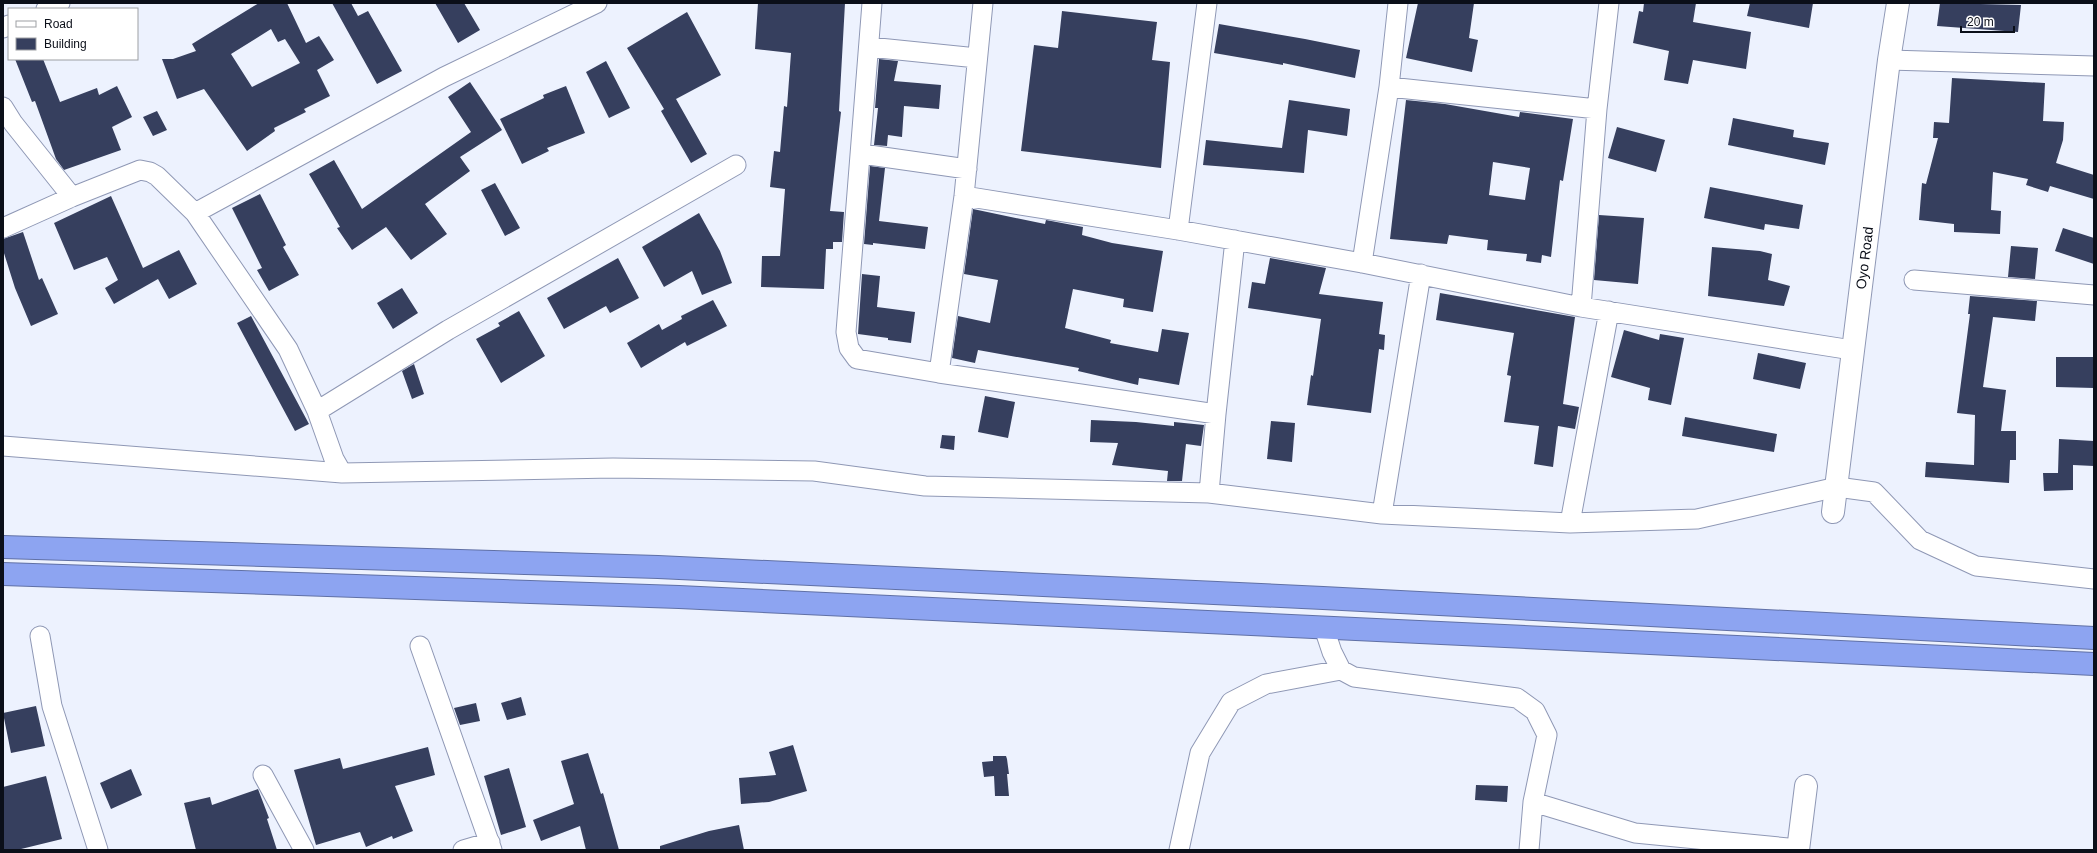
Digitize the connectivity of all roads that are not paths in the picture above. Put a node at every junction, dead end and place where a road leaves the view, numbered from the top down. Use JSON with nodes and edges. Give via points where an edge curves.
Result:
{"nodes":[{"id":1,"x":60,"y":3,"type":"edge"},
{"id":2,"x":597,"y":3,"type":"edge"},
{"id":3,"x":872,"y":3,"type":"edge"},
{"id":4,"x":983,"y":3,"type":"edge"},
{"id":5,"x":1207,"y":3,"type":"edge"},
{"id":6,"x":1398,"y":3,"type":"edge"},
{"id":7,"x":1609,"y":3,"type":"edge"},
{"id":8,"x":1898,"y":3,"type":"edge"},
{"id":9,"x":48,"y":8,"type":"edge"},
{"id":10,"x":869,"y":46,"type":"junction"},
{"id":11,"x":977,"y":58,"type":"junction"},
{"id":12,"x":1889,"y":60,"type":"junction"},
{"id":13,"x":2094,"y":66,"type":"edge"},
{"id":14,"x":1389,"y":87,"type":"junction"},
{"id":15,"x":3,"y":107,"type":"edge"},
{"id":16,"x":1597,"y":109,"type":"junction"},
{"id":17,"x":862,"y":154,"type":"junction"},
{"id":18,"x":736,"y":165,"type":"dead end"},
{"id":19,"x":967,"y":169,"type":"junction"},
{"id":20,"x":964,"y":196,"type":"junction"},
{"id":21,"x":72,"y":197,"type":"junction"},
{"id":22,"x":195,"y":213,"type":"junction"},
{"id":23,"x":3,"y":228,"type":"edge"},
{"id":24,"x":1178,"y":230,"type":"junction"},
{"id":25,"x":1235,"y":240,"type":"junction"},
{"id":26,"x":1362,"y":263,"type":"junction"},
{"id":27,"x":1422,"y":274,"type":"junction"},
{"id":28,"x":1914,"y":280,"type":"dead end"},
{"id":29,"x":2094,"y":295,"type":"edge"},
{"id":30,"x":1581,"y":307,"type":"junction"},
{"id":31,"x":1609,"y":311,"type":"junction"},
{"id":32,"x":1852,"y":350,"type":"junction"},
{"id":33,"x":938,"y":373,"type":"junction"},
{"id":34,"x":317,"y":411,"type":"junction"},
{"id":35,"x":1216,"y":414,"type":"junction"},
{"id":36,"x":3,"y":446,"type":"edge"},
{"id":37,"x":342,"y":473,"type":"junction"},
{"id":38,"x":1837,"y":487,"type":"junction"},
{"id":39,"x":1209,"y":494,"type":"junction"},
{"id":40,"x":1833,"y":512,"type":"dead end"},
{"id":41,"x":1382,"y":514,"type":"junction"},
{"id":42,"x":1570,"y":523,"type":"junction"},
{"id":43,"x":3,"y":547,"type":"edge"},
{"id":44,"x":3,"y":574,"type":"edge"},
{"id":45,"x":2094,"y":579,"type":"edge"},
{"id":46,"x":1324,"y":628,"type":"junction"},
{"id":47,"x":40,"y":636,"type":"dead end"},
{"id":48,"x":2094,"y":638,"type":"edge"},
{"id":49,"x":420,"y":646,"type":"dead end"},
{"id":50,"x":2094,"y":664,"type":"edge"},
{"id":51,"x":1341,"y":670,"type":"junction"},
{"id":52,"x":263,"y":775,"type":"dead end"},
{"id":53,"x":1806,"y":786,"type":"dead end"},
{"id":54,"x":1532,"y":802,"type":"junction"},
{"id":55,"x":491,"y":846,"type":"edge"},
{"id":56,"x":1798,"y":849,"type":"edge"},
{"id":57,"x":98,"y":850,"type":"edge"},
{"id":58,"x":304,"y":850,"type":"edge"},
{"id":59,"x":463,"y":850,"type":"edge"},
{"id":60,"x":1179,"y":850,"type":"edge"},
{"id":61,"x":1529,"y":850,"type":"edge"}],
"edges":[{"from":1,"to":9,"type":"street"},
{"from":2,"to":22,"type":"street","via":[[444,77]]},
{"from":3,"to":10,"type":"street"},
{"from":4,"to":11,"type":"street"},
{"from":5,"to":24,"type":"street"},
{"from":6,"to":14,"type":"street"},
{"from":7,"to":16,"type":"street"},
{"from":8,"to":12,"type":"street","name":"Oyo Road"},
{"from":10,"to":11,"type":"street"},
{"from":10,"to":17,"type":"street"},
{"from":11,"to":19,"type":"street"},
{"from":12,"to":13,"type":"street"},
{"from":12,"to":32,"type":"street","name":"Oyo Road"},
{"from":14,"to":16,"type":"street"},
{"from":14,"to":26,"type":"street"},
{"from":15,"to":21,"type":"street"},
{"from":16,"to":30,"type":"street"},
{"from":17,"to":19,"type":"street"},
{"from":17,"to":33,"type":"street","via":[[846,332],[849,348],[857,359]]},
{"from":18,"to":34,"type":"street","via":[[448,330]]},
{"from":19,"to":20,"type":"street"},
{"from":20,"to":24,"type":"street"},
{"from":20,"to":33,"type":"street"},
{"from":21,"to":22,"type":"street","via":[[140,170],[157,176]]},
{"from":21,"to":23,"type":"street"},
{"from":22,"to":34,"type":"street","via":[[288,348]]},
{"from":24,"to":25,"type":"street"},
{"from":25,"to":26,"type":"street"},
{"from":25,"to":35,"type":"street"},
{"from":26,"to":27,"type":"street"},
{"from":27,"to":30,"type":"street"},
{"from":27,"to":41,"type":"street"},
{"from":28,"to":29,"type":"street"},
{"from":30,"to":31,"type":"street"},
{"from":31,"to":32,"type":"street"},
{"from":31,"to":42,"type":"street"},
{"from":32,"to":38,"type":"street","name":"Oyo Road"},
{"from":33,"to":35,"type":"street"},
{"from":34,"to":37,"type":"street","via":[[334,459]]},
{"from":35,"to":39,"type":"street"},
{"from":36,"to":37,"type":"street"},
{"from":37,"to":39,"type":"street","via":[[612,468],[806,471],[925,486]]},
{"from":38,"to":40,"type":"street","name":"Oyo Road"},
{"from":38,"to":42,"type":"street","via":[[1697,519]]},
{"from":38,"to":45,"type":"street","via":[[1874,492],[1920,540],[1976,566]]},
{"from":39,"to":41,"type":"street"},
{"from":41,"to":42,"type":"street"},
{"from":43,"to":48,"type":"highway","via":[[658,567]]},
{"from":44,"to":46,"type":"highway","via":[[679,597]]},
{"from":46,"to":50,"type":"highway"},
{"from":46,"to":51,"type":"street"},
{"from":47,"to":57,"type":"street","via":[[52,706]]},
{"from":49,"to":55,"type":"street"},
{"from":51,"to":54,"type":"street","via":[[1354,677],[1517,698],[1535,711],[1547,735]]},
{"from":51,"to":60,"type":"street","via":[[1266,684],[1231,702],[1200,754]]},
{"from":52,"to":58,"type":"street"},
{"from":53,"to":56,"type":"street"},
{"from":54,"to":56,"type":"street","via":[[1635,834]]},
{"from":54,"to":61,"type":"street"},
{"from":55,"to":59,"type":"street"}]}
